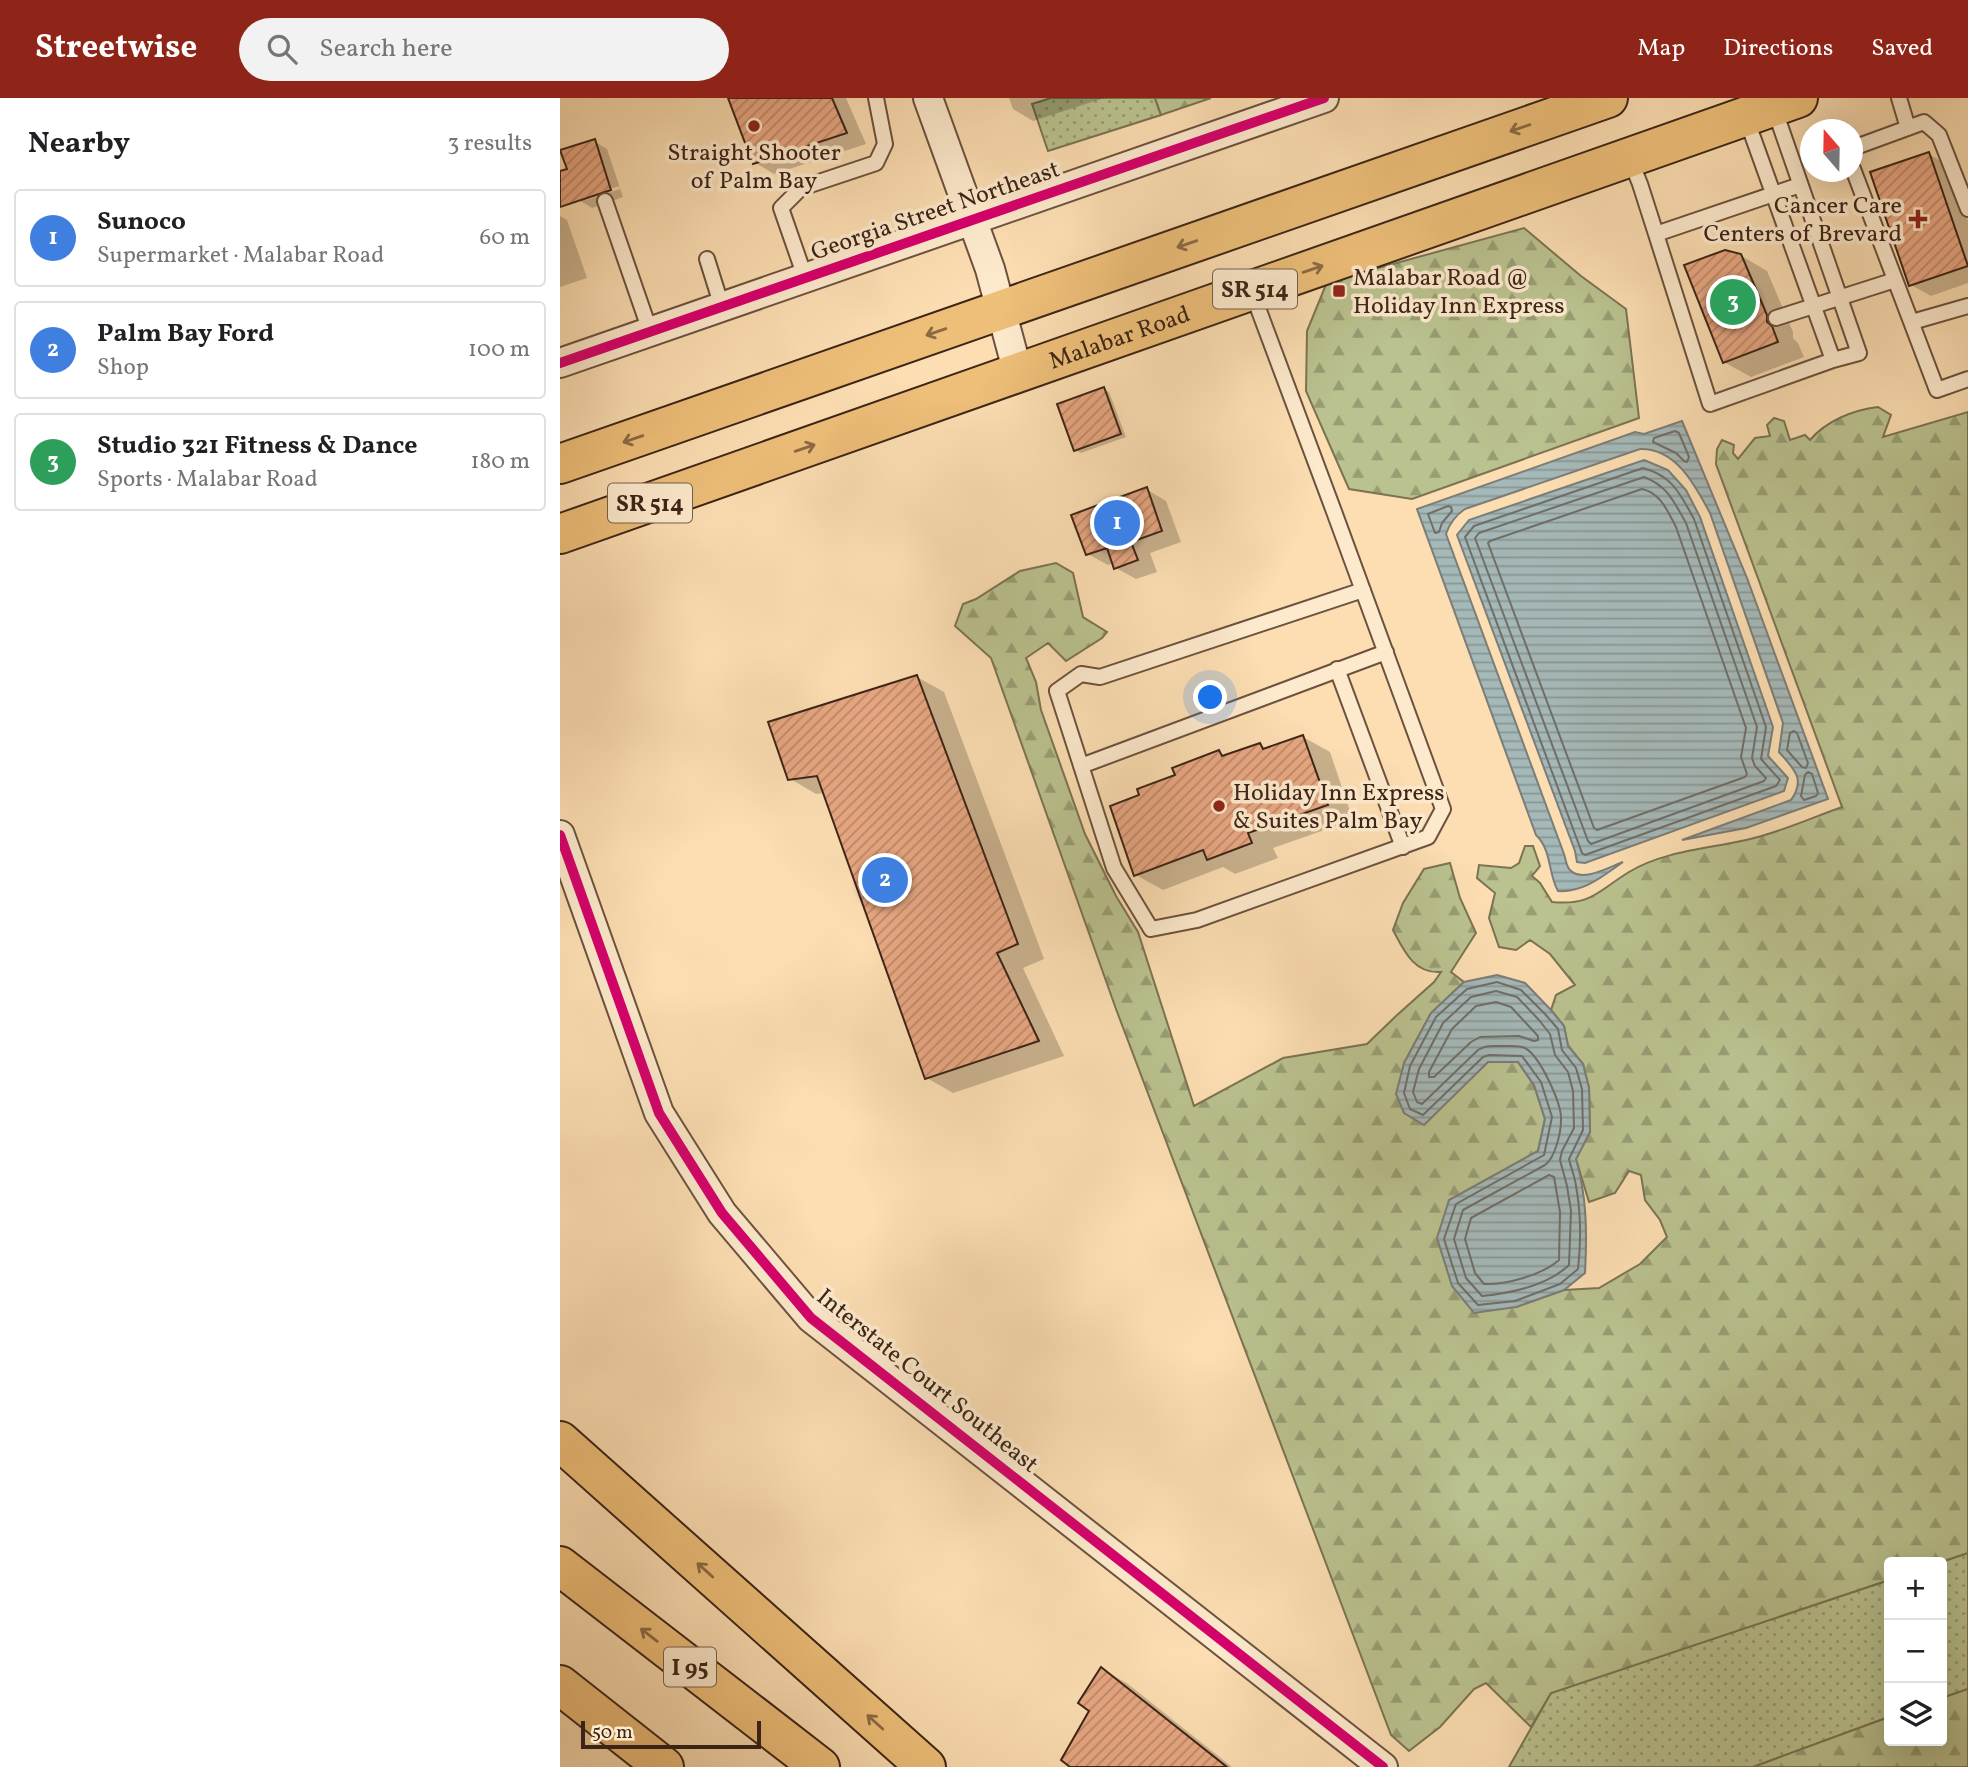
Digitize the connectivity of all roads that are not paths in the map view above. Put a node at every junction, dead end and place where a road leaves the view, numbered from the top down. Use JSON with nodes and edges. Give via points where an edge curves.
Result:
{"nodes":[{"id":1,"x":876,"y":98,"type":"edge"},
{"id":2,"x":928,"y":98,"type":"edge"},
{"id":3,"x":1324,"y":98,"type":"edge"},
{"id":4,"x":1608,"y":98,"type":"edge"},
{"id":5,"x":1709,"y":98,"type":"edge"},
{"id":6,"x":1899,"y":98,"type":"edge"},
{"id":7,"x":1772,"y":107,"type":"edge"},
{"id":8,"x":1909,"y":128,"type":"junction"},
{"id":9,"x":1863,"y":144,"type":"edge"},
{"id":10,"x":1643,"y":153,"type":"junction"},
{"id":11,"x":1858,"y":182,"type":"edge"},
{"id":12,"x":1800,"y":185,"type":"junction"},
{"id":13,"x":1773,"y":194,"type":"junction"},
{"id":14,"x":605,"y":201,"type":"dead end"},
{"id":15,"x":1968,"y":209,"type":"edge"},
{"id":16,"x":972,"y":219,"type":"junction"},
{"id":17,"x":1656,"y":234,"type":"junction"},
{"id":18,"x":707,"y":259,"type":"dead end"},
{"id":19,"x":805,"y":278,"type":"junction"},
{"id":20,"x":1895,"y":280,"type":"junction"},
{"id":21,"x":1251,"y":291,"type":"junction"},
{"id":22,"x":1840,"y":298,"type":"junction"},
{"id":23,"x":1815,"y":306,"type":"junction"},
{"id":24,"x":1968,"y":306,"type":"edge"},
{"id":25,"x":722,"y":307,"type":"junction"},
{"id":26,"x":1001,"y":309,"type":"junction"},
{"id":27,"x":1776,"y":318,"type":"dead end"},
{"id":28,"x":1912,"y":322,"type":"junction"},
{"id":29,"x":650,"y":331,"type":"junction"},
{"id":30,"x":1833,"y":360,"type":"junction"},
{"id":31,"x":560,"y":363,"type":"edge"},
{"id":32,"x":1018,"y":373,"type":"junction"},
{"id":33,"x":1968,"y":379,"type":"edge"},
{"id":34,"x":560,"y":464,"type":"edge"},
{"id":35,"x":560,"y":534,"type":"edge"},
{"id":36,"x":1363,"y":590,"type":"junction"},
{"id":37,"x":1386,"y":652,"type":"junction"},
{"id":38,"x":1338,"y":669,"type":"junction"},
{"id":39,"x":1081,"y":766,"type":"junction"},
{"id":40,"x":560,"y":835,"type":"edge"},
{"id":41,"x":1403,"y":846,"type":"junction"},
{"id":42,"x":560,"y":1441,"type":"edge"},
{"id":43,"x":560,"y":1566,"type":"edge"},
{"id":44,"x":560,"y":1685,"type":"edge"},
{"id":45,"x":664,"y":1767,"type":"edge"},
{"id":46,"x":820,"y":1767,"type":"edge"},
{"id":47,"x":926,"y":1767,"type":"edge"},
{"id":48,"x":1383,"y":1767,"type":"edge"}],
"edges":[{"from":1,"to":19,"type":"lane","via":[[885,144],[876,163],[801,188],[781,208]]},
{"from":2,"to":16,"type":"street"},
{"from":3,"to":16,"type":"street","name":"Georgia Street Northeast"},
{"from":4,"to":26,"type":"main road","number":"SR 514","one_way":true},
{"from":5,"to":10,"type":"main road"},
{"from":6,"to":8,"type":"lane"},
{"from":7,"to":10,"type":"main road","name":"Malabar Road","number":"SR 514"},
{"from":7,"to":12,"type":"lane"},
{"from":7,"to":13,"type":"lane"},
{"from":8,"to":9,"type":"lane"},
{"from":8,"to":15,"type":"lane","via":[[1924,122],[1939,135]]},
{"from":10,"to":17,"type":"lane","via":[[1640,184]]},
{"from":21,"to":10,"type":"main road","name":"Malabar Road","number":"SR 514","one_way":true},
{"from":11,"to":20,"type":"lane"},
{"from":12,"to":13,"type":"lane"},
{"from":12,"to":22,"type":"lane"},
{"from":13,"to":17,"type":"lane"},
{"from":13,"to":23,"type":"lane"},
{"from":14,"to":29,"type":"lane"},
{"from":16,"to":19,"type":"street","name":"Georgia Street Northeast"},
{"from":16,"to":26,"type":"street"},
{"from":17,"to":30,"type":"lane","via":[[1710,404]]},
{"from":18,"to":25,"type":"lane"},
{"from":19,"to":25,"type":"street","name":"Georgia Street Northeast"},
{"from":20,"to":22,"type":"lane"},
{"from":20,"to":28,"type":"lane"},
{"from":21,"to":32,"type":"main road","name":"Malabar Road","number":"SR 514"},
{"from":21,"to":36,"type":"lane"},
{"from":22,"to":23,"type":"lane"},
{"from":22,"to":30,"type":"lane","via":[[1859,353]]},
{"from":23,"to":27,"type":"lane"},
{"from":23,"to":30,"type":"lane"},
{"from":24,"to":28,"type":"lane"},
{"from":25,"to":29,"type":"street","name":"Georgia Street Northeast"},
{"from":26,"to":32,"type":"street"},
{"from":26,"to":34,"type":"main road","number":"SR 514","one_way":true},
{"from":28,"to":33,"type":"lane","via":[[1937,390]]},
{"from":29,"to":31,"type":"street","name":"Georgia Street Northeast"},
{"from":35,"to":32,"type":"main road","name":"Malabar Road","number":"SR 514","one_way":true},
{"from":36,"to":37,"type":"lane"},
{"from":36,"to":39,"type":"lane","via":[[1100,677],[1081,674],[1057,691]]},
{"from":37,"to":38,"type":"lane"},
{"from":37,"to":41,"type":"lane","via":[[1443,809],[1428,837]]},
{"from":38,"to":39,"type":"lane"},
{"from":38,"to":41,"type":"lane"},
{"from":39,"to":41,"type":"lane","via":[[1114,868],[1151,929],[1197,920]]},
{"from":40,"to":48,"type":"street","name":"Interstate Court Southeast","via":[[659,1113],[722,1213],[811,1318]]},
{"from":47,"to":42,"type":"main road","one_way":true},
{"from":46,"to":43,"type":"main road","number":"I 95","one_way":true},
{"from":44,"to":45,"type":"main road"}]}
